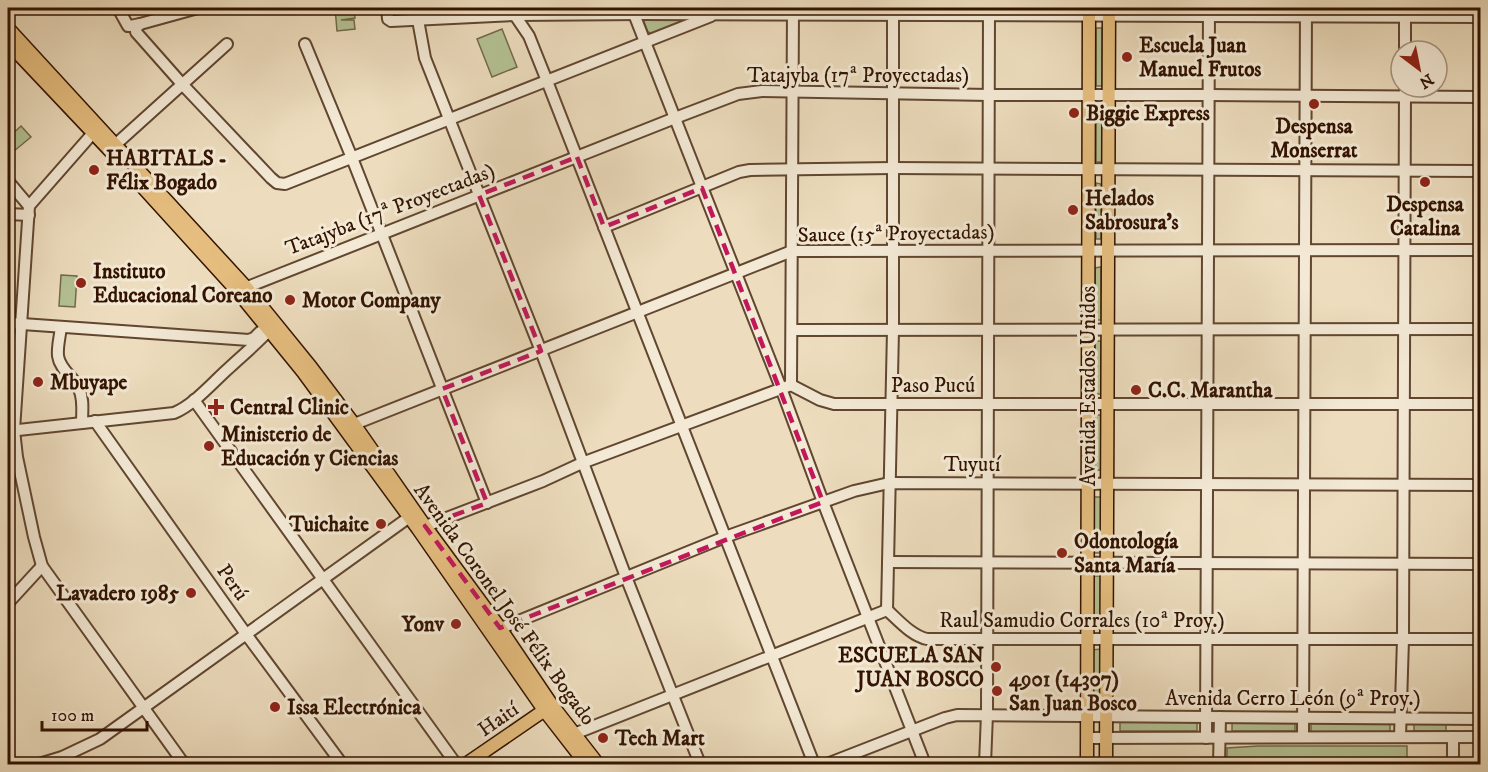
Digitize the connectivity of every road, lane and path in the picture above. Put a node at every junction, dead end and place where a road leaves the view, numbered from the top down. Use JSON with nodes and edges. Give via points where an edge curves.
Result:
{"nodes":[{"id":1,"x":118,"y":8,"type":"edge"},
{"id":2,"x":198,"y":8,"type":"edge"},
{"id":3,"x":387,"y":8,"type":"edge"},
{"id":4,"x":513,"y":11,"type":"edge"},
{"id":5,"x":606,"y":11,"type":"edge"},
{"id":6,"x":793,"y":11,"type":"edge"},
{"id":7,"x":893,"y":11,"type":"edge"},
{"id":8,"x":989,"y":11,"type":"edge"},
{"id":9,"x":168,"y":12,"type":"edge"},
{"id":10,"x":1089,"y":12,"type":"edge"},
{"id":11,"x":1109,"y":12,"type":"edge"},
{"id":12,"x":1209,"y":12,"type":"edge"},
{"id":13,"x":1306,"y":12,"type":"edge"},
{"id":14,"x":1405,"y":13,"type":"edge"},
{"id":15,"x":634,"y":14,"type":"junction"},
{"id":16,"x":717,"y":14,"type":"junction"},
{"id":17,"x":1480,"y":17,"type":"edge"},
{"id":18,"x":418,"y":20,"type":"junction"},
{"id":19,"x":140,"y":24,"type":"junction"},
{"id":20,"x":8,"y":27,"type":"edge"},
{"id":21,"x":1405,"y":39,"type":"edge"},
{"id":22,"x":8,"y":43,"type":"edge"},
{"id":23,"x":645,"y":43,"type":"junction"},
{"id":24,"x":227,"y":44,"type":"dead end"},
{"id":25,"x":305,"y":44,"type":"dead end"},
{"id":26,"x":547,"y":81,"type":"junction"},
{"id":27,"x":182,"y":84,"type":"junction"},
{"id":28,"x":793,"y":91,"type":"junction"},
{"id":29,"x":893,"y":92,"type":"junction"},
{"id":30,"x":1389,"y":92,"type":"edge"},
{"id":31,"x":989,"y":95,"type":"junction"},
{"id":32,"x":1088,"y":95,"type":"junction"},
{"id":33,"x":1208,"y":95,"type":"junction"},
{"id":34,"x":1305,"y":95,"type":"junction"},
{"id":35,"x":1449,"y":95,"type":"edge"},
{"id":36,"x":1109,"y":96,"type":"junction"},
{"id":37,"x":1480,"y":97,"type":"edge"},
{"id":38,"x":1405,"y":99,"type":"edge"},
{"id":39,"x":675,"y":118,"type":"junction"},
{"id":40,"x":449,"y":120,"type":"junction"},
{"id":41,"x":93,"y":133,"type":"junction"},
{"id":42,"x":115,"y":145,"type":"junction"},
{"id":43,"x":577,"y":157,"type":"junction"},
{"id":44,"x":352,"y":158,"type":"junction"},
{"id":45,"x":893,"y":168,"type":"junction"},
{"id":46,"x":988,"y":168,"type":"junction"},
{"id":47,"x":1088,"y":169,"type":"junction"},
{"id":48,"x":1108,"y":169,"type":"junction"},
{"id":49,"x":1208,"y":169,"type":"junction"},
{"id":50,"x":792,"y":170,"type":"junction"},
{"id":51,"x":1305,"y":170,"type":"junction"},
{"id":52,"x":1404,"y":171,"type":"junction"},
{"id":53,"x":1480,"y":171,"type":"edge"},
{"id":54,"x":8,"y":181,"type":"edge"},
{"id":55,"x":702,"y":188,"type":"junction"},
{"id":56,"x":479,"y":195,"type":"junction"},
{"id":57,"x":29,"y":211,"type":"junction"},
{"id":58,"x":8,"y":214,"type":"edge"},
{"id":59,"x":604,"y":227,"type":"junction"},
{"id":60,"x":381,"y":234,"type":"junction"},
{"id":61,"x":1088,"y":250,"type":"junction"},
{"id":62,"x":1208,"y":250,"type":"junction"},
{"id":63,"x":1305,"y":250,"type":"junction"},
{"id":64,"x":1404,"y":250,"type":"junction"},
{"id":65,"x":1480,"y":250,"type":"edge"},
{"id":66,"x":792,"y":251,"type":"junction"},
{"id":67,"x":893,"y":251,"type":"junction"},
{"id":68,"x":988,"y":251,"type":"junction"},
{"id":69,"x":1108,"y":251,"type":"junction"},
{"id":70,"x":736,"y":274,"type":"junction"},
{"id":71,"x":242,"y":289,"type":"junction"},
{"id":72,"x":638,"y":312,"type":"junction"},
{"id":73,"x":8,"y":323,"type":"edge"},
{"id":74,"x":21,"y":324,"type":"junction"},
{"id":75,"x":271,"y":324,"type":"junction"},
{"id":76,"x":61,"y":327,"type":"junction"},
{"id":77,"x":1480,"y":329,"type":"edge"},
{"id":78,"x":792,"y":330,"type":"junction"},
{"id":79,"x":892,"y":330,"type":"junction"},
{"id":80,"x":1088,"y":330,"type":"junction"},
{"id":81,"x":1108,"y":330,"type":"junction"},
{"id":82,"x":1207,"y":330,"type":"junction"},
{"id":83,"x":1305,"y":330,"type":"junction"},
{"id":84,"x":1404,"y":330,"type":"junction"},
{"id":85,"x":988,"y":331,"type":"junction"},
{"id":86,"x":225,"y":339,"type":"junction"},
{"id":87,"x":540,"y":351,"type":"junction"},
{"id":88,"x":231,"y":366,"type":"junction"},
{"id":89,"x":786,"y":386,"type":"junction"},
{"id":90,"x":442,"y":389,"type":"junction"},
{"id":91,"x":194,"y":400,"type":"junction"},
{"id":92,"x":1480,"y":404,"type":"edge"},
{"id":93,"x":891,"y":405,"type":"junction"},
{"id":94,"x":987,"y":405,"type":"junction"},
{"id":95,"x":1088,"y":405,"type":"junction"},
{"id":96,"x":1107,"y":405,"type":"junction"},
{"id":97,"x":1207,"y":405,"type":"junction"},
{"id":98,"x":1304,"y":405,"type":"junction"},
{"id":99,"x":1404,"y":405,"type":"junction"},
{"id":100,"x":95,"y":421,"type":"junction"},
{"id":101,"x":82,"y":423,"type":"junction"},
{"id":102,"x":349,"y":426,"type":"junction"},
{"id":103,"x":682,"y":427,"type":"junction"},
{"id":104,"x":11,"y":431,"type":"edge"},
{"id":105,"x":582,"y":463,"type":"junction"},
{"id":106,"x":889,"y":483,"type":"junction"},
{"id":107,"x":987,"y":483,"type":"junction"},
{"id":108,"x":1088,"y":483,"type":"junction"},
{"id":109,"x":1107,"y":484,"type":"junction"},
{"id":110,"x":1207,"y":484,"type":"junction"},
{"id":111,"x":1304,"y":484,"type":"junction"},
{"id":112,"x":1403,"y":484,"type":"junction"},
{"id":113,"x":1480,"y":485,"type":"edge"},
{"id":114,"x":823,"y":502,"type":"junction"},
{"id":115,"x":487,"y":503,"type":"junction"},
{"id":116,"x":412,"y":515,"type":"junction"},
{"id":117,"x":422,"y":528,"type":"junction"},
{"id":118,"x":725,"y":537,"type":"junction"},
{"id":119,"x":888,"y":562,"type":"junction"},
{"id":120,"x":987,"y":563,"type":"junction"},
{"id":121,"x":1088,"y":564,"type":"junction"},
{"id":122,"x":1107,"y":564,"type":"junction"},
{"id":123,"x":1206,"y":564,"type":"junction"},
{"id":124,"x":1304,"y":564,"type":"junction"},
{"id":125,"x":1403,"y":564,"type":"junction"},
{"id":126,"x":1480,"y":564,"type":"edge"},
{"id":127,"x":42,"y":566,"type":"junction"},
{"id":128,"x":626,"y":577,"type":"junction"},
{"id":129,"x":323,"y":579,"type":"junction"},
{"id":130,"x":8,"y":603,"type":"edge"},
{"id":131,"x":887,"y":610,"type":"junction"},
{"id":132,"x":868,"y":618,"type":"junction"},
{"id":133,"x":495,"y":630,"type":"junction"},
{"id":134,"x":246,"y":634,"type":"junction"},
{"id":135,"x":987,"y":639,"type":"junction"},
{"id":136,"x":1087,"y":639,"type":"junction"},
{"id":137,"x":1107,"y":639,"type":"junction"},
{"id":138,"x":1206,"y":639,"type":"junction"},
{"id":139,"x":1303,"y":639,"type":"junction"},
{"id":140,"x":1403,"y":639,"type":"junction"},
{"id":141,"x":1480,"y":639,"type":"edge"},
{"id":142,"x":771,"y":656,"type":"junction"},
{"id":143,"x":672,"y":695,"type":"junction"},
{"id":144,"x":144,"y":708,"type":"junction"},
{"id":145,"x":548,"y":708,"type":"junction"},
{"id":146,"x":987,"y":714,"type":"junction"},
{"id":147,"x":1087,"y":716,"type":"junction"},
{"id":148,"x":1106,"y":716,"type":"junction"},
{"id":149,"x":1206,"y":717,"type":"junction"},
{"id":150,"x":1220,"y":717,"type":"junction"},
{"id":151,"x":1303,"y":718,"type":"junction"},
{"id":152,"x":1401,"y":718,"type":"junction"},
{"id":153,"x":1480,"y":719,"type":"edge"},
{"id":154,"x":912,"y":731,"type":"junction"},
{"id":155,"x":574,"y":734,"type":"junction"},
{"id":156,"x":1303,"y":737,"type":"junction"},
{"id":157,"x":1400,"y":737,"type":"junction"},
{"id":158,"x":1453,"y":737,"type":"junction"},
{"id":159,"x":1480,"y":737,"type":"edge"},
{"id":160,"x":1087,"y":738,"type":"junction"},
{"id":161,"x":1106,"y":738,"type":"junction"},
{"id":162,"x":1206,"y":738,"type":"junction"},
{"id":163,"x":1220,"y":738,"type":"junction"},
{"id":164,"x":64,"y":761,"type":"edge"},
{"id":165,"x":39,"y":765,"type":"edge"},
{"id":166,"x":184,"y":765,"type":"edge"},
{"id":167,"x":342,"y":765,"type":"edge"},
{"id":168,"x":456,"y":765,"type":"edge"},
{"id":169,"x":466,"y":765,"type":"edge"},
{"id":170,"x":586,"y":765,"type":"edge"},
{"id":171,"x":598,"y":765,"type":"edge"},
{"id":172,"x":700,"y":765,"type":"edge"},
{"id":173,"x":814,"y":765,"type":"edge"},
{"id":174,"x":827,"y":765,"type":"edge"},
{"id":175,"x":925,"y":765,"type":"edge"},
{"id":176,"x":985,"y":765,"type":"edge"},
{"id":177,"x":1087,"y":765,"type":"edge"},
{"id":178,"x":1106,"y":765,"type":"edge"},
{"id":179,"x":1219,"y":765,"type":"edge"},
{"id":180,"x":1453,"y":765,"type":"edge"}],
"edges":[{"from":1,"to":19,"type":"street","via":[[128,26]]},
{"from":2,"to":9,"type":"street"},
{"from":3,"to":18,"type":"street","via":[[389,20]]},
{"from":4,"to":5,"type":"street"},
{"from":4,"to":18,"type":"street"},
{"from":4,"to":26,"type":"street","via":[[529,36]]},
{"from":5,"to":15,"type":"street"},
{"from":6,"to":7,"type":"street"},
{"from":6,"to":16,"type":"street"},
{"from":6,"to":28,"type":"street"},
{"from":7,"to":8,"type":"street"},
{"from":7,"to":29,"type":"street"},
{"from":8,"to":10,"type":"street"},
{"from":8,"to":31,"type":"street"},
{"from":9,"to":19,"type":"street"},
{"from":10,"to":11,"type":"street"},
{"from":10,"to":32,"type":"main road","name":"Avenida Estados Unidos"},
{"from":11,"to":12,"type":"street"},
{"from":11,"to":36,"type":"main road","name":"Avenida Estados Unidos"},
{"from":12,"to":13,"type":"street"},
{"from":12,"to":33,"type":"street"},
{"from":13,"to":14,"type":"street"},
{"from":13,"to":34,"type":"street"},
{"from":14,"to":17,"type":"street"},
{"from":14,"to":21,"type":"street"},
{"from":15,"to":16,"type":"street"},
{"from":15,"to":23,"type":"street"},
{"from":16,"to":23,"type":"street"},
{"from":18,"to":40,"type":"street","via":[[425,58]]},
{"from":19,"to":27,"type":"street","via":[[136,28],[140,38]]},
{"from":20,"to":42,"type":"main road","name":"Avenida Coronel José Félix Bogado"},
{"from":22,"to":41,"type":"main road","name":"Avenida Coronel José Félix Bogado"},
{"from":23,"to":26,"type":"street"},
{"from":23,"to":39,"type":"street"},
{"from":24,"to":27,"type":"street"},
{"from":25,"to":44,"type":"street"},
{"from":26,"to":40,"type":"street"},
{"from":26,"to":43,"type":"street"},
{"from":27,"to":42,"type":"street"},
{"from":27,"to":44,"type":"street","via":[[277,183],[285,184]]},
{"from":28,"to":29,"type":"street","name":"Tatajyba (17ª Proyectadas)"},
{"from":28,"to":39,"type":"street","name":"Tatajyba (17ª Proyectadas)","via":[[745,92]]},
{"from":28,"to":50,"type":"street"},
{"from":29,"to":31,"type":"street","name":"Tatajyba (17ª Proyectadas)"},
{"from":29,"to":45,"type":"street"},
{"from":30,"to":34,"type":"street","name":"Tatajyba (17ª Proyectadas)"},
{"from":31,"to":32,"type":"street","name":"Tatajyba (17ª Proyectadas)"},
{"from":31,"to":46,"type":"street"},
{"from":32,"to":36,"type":"street","name":"Tatajyba (17ª Proyectadas)"},
{"from":32,"to":47,"type":"main road","name":"Avenida Estados Unidos"},
{"from":33,"to":34,"type":"street","name":"Tatajyba (17ª Proyectadas)"},
{"from":33,"to":36,"type":"street","name":"Tatajyba (17ª Proyectadas)"},
{"from":33,"to":49,"type":"street"},
{"from":34,"to":51,"type":"street"},
{"from":35,"to":37,"type":"street","name":"Tatajyba (17ª Proyectadas)"},
{"from":36,"to":48,"type":"main road","name":"Avenida Estados Unidos"},
{"from":38,"to":52,"type":"street"},
{"from":39,"to":43,"type":"street","name":"Tatajyba (17ª Proyectadas)"},
{"from":39,"to":55,"type":"street"},
{"from":40,"to":44,"type":"street"},
{"from":40,"to":56,"type":"street"},
{"from":41,"to":57,"type":"street"},
{"from":41,"to":71,"type":"main road","name":"Avenida Coronel José Félix Bogado"},
{"from":42,"to":71,"type":"main road","name":"Avenida Coronel José Félix Bogado"},
{"from":43,"to":56,"type":"street","name":"Tatajyba (17ª Proyectadas)"},
{"from":43,"to":59,"type":"street"},
{"from":44,"to":60,"type":"street"},
{"from":45,"to":46,"type":"street"},
{"from":45,"to":50,"type":"street"},
{"from":45,"to":67,"type":"street"},
{"from":46,"to":47,"type":"street"},
{"from":46,"to":68,"type":"street"},
{"from":47,"to":48,"type":"street"},
{"from":47,"to":61,"type":"main road","name":"Avenida Estados Unidos"},
{"from":48,"to":49,"type":"street"},
{"from":48,"to":69,"type":"main road","name":"Avenida Estados Unidos"},
{"from":49,"to":51,"type":"street"},
{"from":49,"to":62,"type":"street"},
{"from":50,"to":55,"type":"street","via":[[740,172]]},
{"from":50,"to":66,"type":"street"},
{"from":51,"to":52,"type":"street"},
{"from":51,"to":63,"type":"street"},
{"from":52,"to":53,"type":"street"},
{"from":52,"to":64,"type":"street"},
{"from":54,"to":57,"type":"street"},
{"from":55,"to":59,"type":"street"},
{"from":55,"to":70,"type":"street"},
{"from":56,"to":60,"type":"street","name":"Tatajyba (17ª Proyectadas)"},
{"from":56,"to":87,"type":"street"},
{"from":57,"to":58,"type":"street"},
{"from":57,"to":74,"type":"street"},
{"from":59,"to":72,"type":"street"},
{"from":60,"to":71,"type":"street","name":"Tatajyba (17ª Proyectadas)"},
{"from":60,"to":90,"type":"street"},
{"from":61,"to":68,"type":"street","name":"Sauce (15ª Proyectadas)"},
{"from":61,"to":69,"type":"street","name":"Sauce (15ª Proyectadas)"},
{"from":61,"to":80,"type":"main road","name":"Avenida Estados Unidos"},
{"from":62,"to":63,"type":"street","name":"Sauce (15ª Proyectadas)"},
{"from":62,"to":69,"type":"street","name":"Sauce (15ª Proyectadas)"},
{"from":62,"to":82,"type":"street"},
{"from":63,"to":64,"type":"street","name":"Sauce (15ª Proyectadas)"},
{"from":63,"to":83,"type":"street"},
{"from":64,"to":65,"type":"street","name":"Sauce (15ª Proyectadas)"},
{"from":64,"to":84,"type":"street"},
{"from":66,"to":67,"type":"street","name":"Sauce (15ª Proyectadas)"},
{"from":66,"to":70,"type":"street","name":"Sauce (15ª Proyectadas)"},
{"from":66,"to":78,"type":"street"},
{"from":67,"to":68,"type":"street","name":"Sauce (15ª Proyectadas)"},
{"from":67,"to":79,"type":"street"},
{"from":68,"to":85,"type":"street"},
{"from":69,"to":81,"type":"main road","name":"Avenida Estados Unidos"},
{"from":70,"to":72,"type":"street","name":"Sauce (15ª Proyectadas)"},
{"from":70,"to":89,"type":"street"},
{"from":71,"to":75,"type":"main road","name":"Avenida Coronel José Félix Bogado"},
{"from":72,"to":87,"type":"street","name":"Sauce (15ª Proyectadas)"},
{"from":72,"to":103,"type":"street"},
{"from":73,"to":74,"type":"street"},
{"from":74,"to":76,"type":"street"},
{"from":74,"to":104,"type":"street"},
{"from":75,"to":86,"type":"street","via":[[249,340]]},
{"from":75,"to":88,"type":"street","via":[[260,341]]},
{"from":75,"to":102,"type":"main road","name":"Avenida Coronel José Félix Bogado"},
{"from":76,"to":86,"type":"street"},
{"from":76,"to":101,"type":"street","via":[[58,359],[80,391]]},
{"from":77,"to":84,"type":"street"},
{"from":78,"to":79,"type":"street"},
{"from":78,"to":89,"type":"street"},
{"from":79,"to":85,"type":"street"},
{"from":79,"to":93,"type":"street"},
{"from":80,"to":81,"type":"street"},
{"from":80,"to":85,"type":"street"},
{"from":80,"to":95,"type":"main road","name":"Avenida Estados Unidos"},
{"from":81,"to":82,"type":"street"},
{"from":81,"to":96,"type":"main road","name":"Avenida Estados Unidos"},
{"from":82,"to":83,"type":"street"},
{"from":82,"to":97,"type":"street"},
{"from":83,"to":84,"type":"street"},
{"from":83,"to":98,"type":"street"},
{"from":84,"to":99,"type":"street"},
{"from":85,"to":94,"type":"street"},
{"from":86,"to":88,"type":"street","via":[[237,350]]},
{"from":87,"to":90,"type":"street","name":"Sauce (15ª Proyectadas)"},
{"from":87,"to":105,"type":"street"},
{"from":88,"to":91,"type":"street"},
{"from":89,"to":93,"type":"street","name":"Paso Pucú","via":[[834,404]]},
{"from":89,"to":103,"type":"street"},
{"from":89,"to":114,"type":"street"},
{"from":90,"to":102,"type":"street","name":"Sauce (15ª Proyectadas)"},
{"from":90,"to":115,"type":"street"},
{"from":91,"to":100,"type":"street","via":[[180,411],[168,414]]},
{"from":91,"to":129,"type":"street"},
{"from":92,"to":99,"type":"street","name":"Paso Pucú"},
{"from":93,"to":94,"type":"street","name":"Paso Pucú"},
{"from":93,"to":106,"type":"street"},
{"from":94,"to":95,"type":"street","name":"Paso Pucú"},
{"from":94,"to":107,"type":"street"},
{"from":95,"to":96,"type":"street","name":"Paso Pucú"},
{"from":95,"to":108,"type":"main road","name":"Avenida Estados Unidos"},
{"from":96,"to":97,"type":"street","name":"Paso Pucú"},
{"from":96,"to":109,"type":"main road","name":"Avenida Estados Unidos"},
{"from":97,"to":98,"type":"street","name":"Paso Pucú"},
{"from":97,"to":110,"type":"street"},
{"from":98,"to":99,"type":"street","name":"Paso Pucú"},
{"from":98,"to":111,"type":"street"},
{"from":99,"to":112,"type":"street"},
{"from":100,"to":101,"type":"street"},
{"from":100,"to":134,"type":"street","name":"Perú"},
{"from":101,"to":104,"type":"street"},
{"from":102,"to":116,"type":"main road","name":"Avenida Coronel José Félix Bogado"},
{"from":103,"to":105,"type":"street"},
{"from":103,"to":118,"type":"street"},
{"from":104,"to":127,"type":"street"},
{"from":105,"to":115,"type":"street"},
{"from":105,"to":128,"type":"street"},
{"from":106,"to":107,"type":"street","name":"Tuyutí"},
{"from":106,"to":114,"type":"street","name":"Tuyutí"},
{"from":106,"to":119,"type":"street"},
{"from":107,"to":108,"type":"street","name":"Tuyutí"},
{"from":107,"to":120,"type":"street"},
{"from":108,"to":109,"type":"street","name":"Tuyutí"},
{"from":108,"to":121,"type":"main road","name":"Avenida Estados Unidos"},
{"from":109,"to":110,"type":"street","name":"Tuyutí"},
{"from":109,"to":122,"type":"main road","name":"Avenida Estados Unidos"},
{"from":110,"to":111,"type":"street","name":"Tuyutí"},
{"from":110,"to":123,"type":"street"},
{"from":111,"to":112,"type":"street","name":"Tuyutí"},
{"from":111,"to":124,"type":"street"},
{"from":112,"to":113,"type":"street","name":"Tuyutí"},
{"from":112,"to":125,"type":"street"},
{"from":114,"to":118,"type":"street","name":"Tuyutí"},
{"from":114,"to":132,"type":"street"},
{"from":115,"to":117,"type":"street"},
{"from":116,"to":117,"type":"main road","name":"Avenida Coronel José Félix Bogado"},
{"from":116,"to":129,"type":"street"},
{"from":117,"to":133,"type":"main road","name":"Avenida Coronel José Félix Bogado"},
{"from":118,"to":128,"type":"street","name":"Tuyutí"},
{"from":118,"to":142,"type":"street"},
{"from":119,"to":120,"type":"street"},
{"from":119,"to":131,"type":"street"},
{"from":120,"to":121,"type":"street"},
{"from":120,"to":135,"type":"street"},
{"from":121,"to":122,"type":"street"},
{"from":121,"to":136,"type":"main road","name":"Avenida Estados Unidos"},
{"from":122,"to":123,"type":"street"},
{"from":122,"to":137,"type":"main road","name":"Avenida Estados Unidos"},
{"from":123,"to":124,"type":"street"},
{"from":123,"to":138,"type":"street"},
{"from":124,"to":125,"type":"street"},
{"from":124,"to":139,"type":"street"},
{"from":125,"to":126,"type":"street"},
{"from":125,"to":140,"type":"street"},
{"from":127,"to":130,"type":"street"},
{"from":127,"to":144,"type":"street"},
{"from":128,"to":133,"type":"street","name":"Tuyutí"},
{"from":128,"to":143,"type":"street"},
{"from":129,"to":134,"type":"street"},
{"from":129,"to":168,"type":"street"},
{"from":131,"to":132,"type":"street"},
{"from":131,"to":135,"type":"street","name":"Raul Samudio Corrales (10ª Proy.)","via":[[921,638]]},
{"from":132,"to":142,"type":"street"},
{"from":132,"to":154,"type":"street"},
{"from":133,"to":145,"type":"main road","name":"Avenida Coronel José Félix Bogado"},
{"from":134,"to":144,"type":"street"},
{"from":134,"to":167,"type":"street","name":"Perú"},
{"from":135,"to":136,"type":"street","name":"Raul Samudio Corrales (10ª Proy.)"},
{"from":135,"to":146,"type":"street"},
{"from":136,"to":137,"type":"street","name":"Raul Samudio Corrales (10ª Proy.)"},
{"from":136,"to":147,"type":"main road","name":"Avenida Estados Unidos"},
{"from":137,"to":138,"type":"street","name":"Raul Samudio Corrales (10ª Proy.)"},
{"from":137,"to":148,"type":"main road","name":"Avenida Estados Unidos"},
{"from":138,"to":139,"type":"street","name":"Raul Samudio Corrales (10ª Proy.)"},
{"from":138,"to":149,"type":"street"},
{"from":139,"to":140,"type":"street","name":"Raul Samudio Corrales (10ª Proy.)"},
{"from":139,"to":151,"type":"street"},
{"from":140,"to":141,"type":"street","name":"Raul Samudio Corrales (10ª Proy.)"},
{"from":140,"to":152,"type":"street"},
{"from":142,"to":143,"type":"street"},
{"from":142,"to":173,"type":"street"},
{"from":143,"to":155,"type":"street"},
{"from":143,"to":172,"type":"street"},
{"from":144,"to":164,"type":"street"},
{"from":144,"to":166,"type":"street"},
{"from":145,"to":155,"type":"main road","name":"Avenida Coronel José Félix Bogado"},
{"from":145,"to":169,"type":"main road","name":"Haití"},
{"from":145,"to":170,"type":"main road","name":"Avenida Coronel José Félix Bogado"},
{"from":146,"to":147,"type":"street","name":"Avenida Cerro León (9ª Proy.)"},
{"from":146,"to":154,"type":"street","name":"Avenida Cerro León (9ª Proy.)","via":[[952,715]]},
{"from":146,"to":176,"type":"street"},
{"from":147,"to":148,"type":"street","name":"Avenida Cerro León (9ª Proy.)"},
{"from":147,"to":160,"type":"main road","name":"Avenida Estados Unidos"},
{"from":148,"to":149,"type":"street","name":"Avenida Cerro León (9ª Proy.)"},
{"from":148,"to":161,"type":"main road","name":"Avenida Estados Unidos"},
{"from":149,"to":150,"type":"street","name":"Avenida Cerro León (9ª Proy.)"},
{"from":149,"to":162,"type":"street"},
{"from":150,"to":151,"type":"street","name":"Avenida Cerro León (9ª Proy.)"},
{"from":150,"to":163,"type":"street"},
{"from":151,"to":152,"type":"street","name":"Avenida Cerro León (9ª Proy.)"},
{"from":151,"to":156,"type":"street"},
{"from":152,"to":153,"type":"street","name":"Avenida Cerro León (9ª Proy.)"},
{"from":152,"to":157,"type":"street"},
{"from":154,"to":174,"type":"street","name":"Avenida Cerro León (9ª Proy.)"},
{"from":154,"to":175,"type":"street"},
{"from":155,"to":171,"type":"main road","name":"Avenida Coronel José Félix Bogado"},
{"from":156,"to":157,"type":"street","name":"Avenida Cerro León (9ª Proy.)"},
{"from":156,"to":163,"type":"street","name":"Avenida Cerro León (9ª Proy.)"},
{"from":157,"to":158,"type":"street","name":"Avenida Cerro León (9ª Proy.)"},
{"from":158,"to":159,"type":"street","name":"Avenida Cerro León (9ª Proy.)"},
{"from":158,"to":180,"type":"street"},
{"from":160,"to":161,"type":"street","name":"Avenida Cerro León (9ª Proy.)"},
{"from":160,"to":177,"type":"main road","name":"Avenida Estados Unidos"},
{"from":161,"to":162,"type":"street","name":"Avenida Cerro León (9ª Proy.)"},
{"from":161,"to":178,"type":"main road","name":"Avenida Estados Unidos"},
{"from":162,"to":163,"type":"street","name":"Avenida Cerro León (9ª Proy.)"},
{"from":163,"to":179,"type":"street"},
{"from":164,"to":165,"type":"street"}]}
